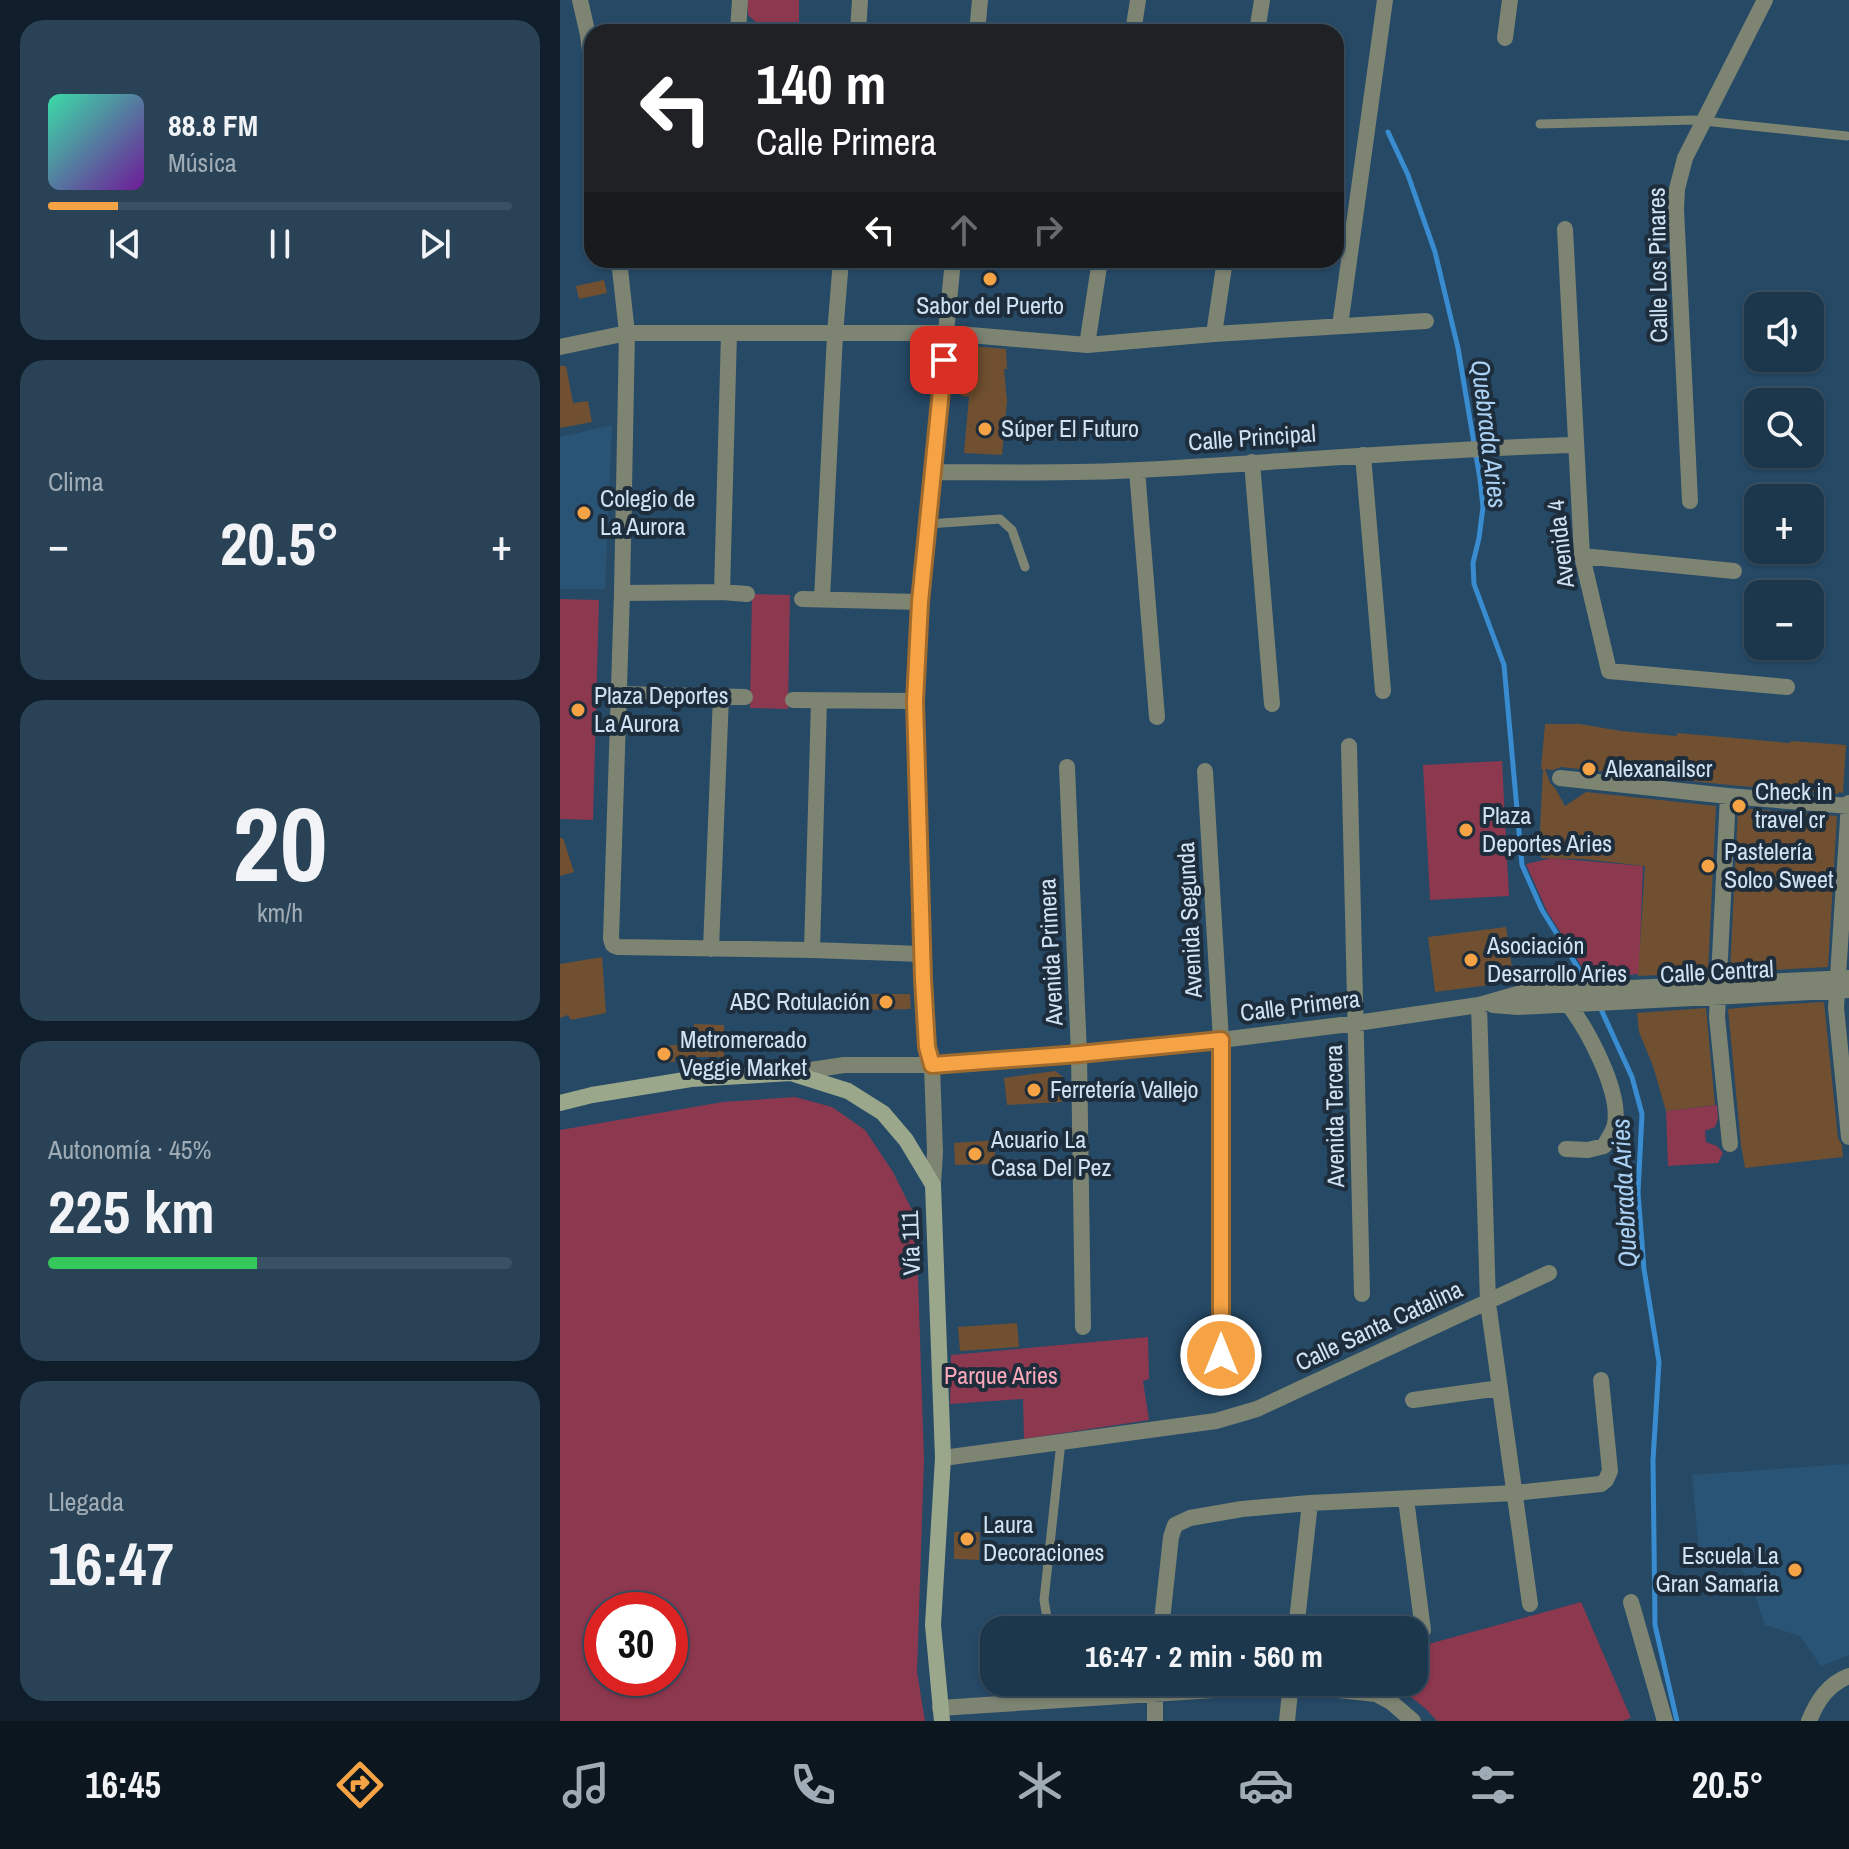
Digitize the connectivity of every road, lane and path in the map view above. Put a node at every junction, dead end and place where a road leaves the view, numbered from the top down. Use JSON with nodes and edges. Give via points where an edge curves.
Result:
{"nodes":[{"id":1,"x":580,"y":0,"type":"edge"},
{"id":2,"x":740,"y":0,"type":"edge"},
{"id":3,"x":860,"y":0,"type":"edge"},
{"id":4,"x":980,"y":0,"type":"edge"},
{"id":5,"x":1138,"y":0,"type":"edge"},
{"id":6,"x":1262,"y":0,"type":"edge"},
{"id":7,"x":1385,"y":0,"type":"edge"},
{"id":8,"x":1510,"y":0,"type":"edge"},
{"id":9,"x":1765,"y":0,"type":"edge"},
{"id":10,"x":587,"y":24,"type":"edge"},
{"id":11,"x":738,"y":24,"type":"edge"},
{"id":12,"x":858,"y":24,"type":"edge"},
{"id":13,"x":978,"y":24,"type":"edge"},
{"id":14,"x":1134,"y":24,"type":"edge"},
{"id":15,"x":1258,"y":24,"type":"edge"},
{"id":16,"x":1505,"y":38,"type":"dead end"},
{"id":17,"x":1704,"y":121,"type":"junction"},
{"id":18,"x":1540,"y":124,"type":"dead end"},
{"id":19,"x":1847,"y":136,"type":"dead end"},
{"id":20,"x":1565,"y":229,"type":"dead end"},
{"id":21,"x":620,"y":268,"type":"edge"},
{"id":22,"x":840,"y":268,"type":"edge"},
{"id":23,"x":952,"y":268,"type":"edge"},
{"id":24,"x":1099,"y":268,"type":"edge"},
{"id":25,"x":1224,"y":268,"type":"edge"},
{"id":26,"x":1426,"y":321,"type":"dead end"},
{"id":27,"x":1340,"y":326,"type":"junction"},
{"id":28,"x":627,"y":333,"type":"junction"},
{"id":29,"x":729,"y":333,"type":"junction"},
{"id":30,"x":946,"y":333,"type":"junction"},
{"id":31,"x":835,"y":334,"type":"junction"},
{"id":32,"x":1214,"y":334,"type":"junction"},
{"id":33,"x":1087,"y":345,"type":"junction"},
{"id":34,"x":560,"y":347,"type":"edge"},
{"id":35,"x":1575,"y":445,"type":"junction"},
{"id":36,"x":1363,"y":455,"type":"junction"},
{"id":37,"x":1252,"y":462,"type":"junction"},
{"id":38,"x":1137,"y":470,"type":"junction"},
{"id":39,"x":933,"y":472,"type":"junction"},
{"id":40,"x":1690,"y":501,"type":"dead end"},
{"id":41,"x":928,"y":524,"type":"junction"},
{"id":42,"x":1582,"y":556,"type":"junction"},
{"id":43,"x":1025,"y":567,"type":"dead end"},
{"id":44,"x":1734,"y":571,"type":"dead end"},
{"id":45,"x":722,"y":592,"type":"junction"},
{"id":46,"x":622,"y":593,"type":"junction"},
{"id":47,"x":747,"y":594,"type":"dead end"},
{"id":48,"x":802,"y":599,"type":"dead end"},
{"id":49,"x":822,"y":599,"type":"junction"},
{"id":50,"x":920,"y":602,"type":"junction"},
{"id":51,"x":1787,"y":687,"type":"dead end"},
{"id":52,"x":1383,"y":691,"type":"dead end"},
{"id":53,"x":618,"y":694,"type":"junction"},
{"id":54,"x":721,"y":696,"type":"junction"},
{"id":55,"x":745,"y":697,"type":"dead end"},
{"id":56,"x":793,"y":700,"type":"dead end"},
{"id":57,"x":819,"y":701,"type":"junction"},
{"id":58,"x":915,"y":701,"type":"junction"},
{"id":59,"x":1272,"y":704,"type":"dead end"},
{"id":60,"x":1157,"y":717,"type":"dead end"},
{"id":61,"x":1349,"y":746,"type":"dead end"},
{"id":62,"x":1067,"y":767,"type":"dead end"},
{"id":63,"x":1205,"y":771,"type":"dead end"},
{"id":64,"x":1560,"y":778,"type":"dead end"},
{"id":65,"x":1728,"y":796,"type":"junction"},
{"id":66,"x":1849,"y":805,"type":"edge"},
{"id":67,"x":711,"y":949,"type":"junction"},
{"id":68,"x":812,"y":950,"type":"junction"},
{"id":69,"x":922,"y":954,"type":"junction"},
{"id":70,"x":1843,"y":984,"type":"edge"},
{"id":71,"x":1718,"y":990,"type":"junction"},
{"id":72,"x":1583,"y":996,"type":"junction"},
{"id":73,"x":1567,"y":1003,"type":"junction"},
{"id":74,"x":1479,"y":1005,"type":"junction"},
{"id":75,"x":1357,"y":1023,"type":"junction"},
{"id":76,"x":1221,"y":1040,"type":"junction"},
{"id":77,"x":1079,"y":1054,"type":"junction"},
{"id":78,"x":932,"y":1065,"type":"junction"},
{"id":79,"x":791,"y":1073,"type":"junction"},
{"id":80,"x":560,"y":1103,"type":"edge"},
{"id":81,"x":1848,"y":1126,"type":"edge"},
{"id":82,"x":1730,"y":1144,"type":"dead end"},
{"id":83,"x":1566,"y":1149,"type":"dead end"},
{"id":84,"x":933,"y":1185,"type":"junction"},
{"id":85,"x":1549,"y":1273,"type":"dead end"},
{"id":86,"x":1362,"y":1294,"type":"dead end"},
{"id":87,"x":1488,"y":1303,"type":"junction"},
{"id":88,"x":1083,"y":1327,"type":"dead end"},
{"id":89,"x":1221,"y":1355,"type":"dead end"},
{"id":90,"x":1601,"y":1380,"type":"dead end"},
{"id":91,"x":1500,"y":1388,"type":"junction"},
{"id":92,"x":1413,"y":1400,"type":"dead end"},
{"id":93,"x":1061,"y":1442,"type":"junction"},
{"id":94,"x":943,"y":1458,"type":"junction"},
{"id":95,"x":1515,"y":1493,"type":"junction"},
{"id":96,"x":1406,"y":1499,"type":"junction"},
{"id":97,"x":1310,"y":1503,"type":"junction"},
{"id":98,"x":1631,"y":1602,"type":"dead end"},
{"id":99,"x":1530,"y":1604,"type":"dead end"},
{"id":100,"x":1047,"y":1616,"type":"edge"},
{"id":101,"x":1163,"y":1616,"type":"edge"},
{"id":102,"x":1298,"y":1616,"type":"edge"},
{"id":103,"x":1421,"y":1616,"type":"edge"},
{"id":104,"x":1849,"y":1676,"type":"edge"},
{"id":105,"x":1061,"y":1696,"type":"edge"},
{"id":106,"x":1090,"y":1696,"type":"edge"},
{"id":107,"x":1154,"y":1696,"type":"edge"},
{"id":108,"x":1289,"y":1696,"type":"edge"},
{"id":109,"x":1380,"y":1696,"type":"edge"},
{"id":110,"x":1062,"y":1700,"type":"junction"},
{"id":111,"x":941,"y":1715,"type":"edge"},
{"id":112,"x":1155,"y":1721,"type":"edge"},
{"id":113,"x":1287,"y":1721,"type":"edge"},
{"id":114,"x":1413,"y":1721,"type":"edge"},
{"id":115,"x":1665,"y":1721,"type":"edge"},
{"id":116,"x":1809,"y":1721,"type":"edge"}],
"edges":[{"from":1,"to":10,"type":"street"},
{"from":2,"to":11,"type":"street"},
{"from":3,"to":12,"type":"street"},
{"from":4,"to":13,"type":"street"},
{"from":5,"to":14,"type":"street"},
{"from":6,"to":15,"type":"street"},
{"from":7,"to":27,"type":"street"},
{"from":8,"to":16,"type":"street"},
{"from":9,"to":17,"type":"street","name":"Calle Los Pinares"},
{"from":17,"to":18,"type":"lane"},
{"from":17,"to":19,"type":"lane"},
{"from":17,"to":40,"type":"street","name":"Calle Los Pinares","via":[[1685,158],[1676,209]]},
{"from":20,"to":35,"type":"street","name":"Avenida 4"},
{"from":21,"to":28,"type":"street"},
{"from":22,"to":31,"type":"street"},
{"from":23,"to":30,"type":"street"},
{"from":24,"to":33,"type":"street"},
{"from":25,"to":32,"type":"street"},
{"from":26,"to":27,"type":"street"},
{"from":27,"to":32,"type":"street"},
{"from":28,"to":29,"type":"street"},
{"from":28,"to":34,"type":"street"},
{"from":28,"to":46,"type":"street"},
{"from":29,"to":31,"type":"street"},
{"from":29,"to":45,"type":"street"},
{"from":30,"to":31,"type":"street"},
{"from":30,"to":33,"type":"street"},
{"from":30,"to":39,"type":"street"},
{"from":31,"to":49,"type":"street"},
{"from":32,"to":33,"type":"street"},
{"from":35,"to":36,"type":"street","name":"Calle Principal"},
{"from":35,"to":42,"type":"street","name":"Avenida 4"},
{"from":36,"to":37,"type":"street","name":"Calle Principal"},
{"from":36,"to":52,"type":"street"},
{"from":37,"to":38,"type":"street","name":"Calle Principal"},
{"from":37,"to":59,"type":"street"},
{"from":38,"to":39,"type":"street","name":"Calle Principal"},
{"from":38,"to":60,"type":"street"},
{"from":39,"to":41,"type":"street"},
{"from":41,"to":43,"type":"lane","via":[[1000,519],[1012,530]]},
{"from":41,"to":50,"type":"street"},
{"from":42,"to":44,"type":"street"},
{"from":42,"to":51,"type":"street","name":"Avenida 4","via":[[1609,671]]},
{"from":45,"to":46,"type":"street"},
{"from":45,"to":47,"type":"street"},
{"from":46,"to":53,"type":"street"},
{"from":48,"to":49,"type":"street"},
{"from":49,"to":50,"type":"street"},
{"from":50,"to":58,"type":"street"},
{"from":53,"to":54,"type":"street"},
{"from":53,"to":67,"type":"street","via":[[613,945]]},
{"from":54,"to":55,"type":"street"},
{"from":54,"to":67,"type":"street"},
{"from":56,"to":57,"type":"street"},
{"from":57,"to":58,"type":"street"},
{"from":57,"to":68,"type":"street"},
{"from":58,"to":69,"type":"street"},
{"from":61,"to":75,"type":"street","name":"Avenida Tercera"},
{"from":62,"to":77,"type":"street","name":"Avenida Primera"},
{"from":63,"to":76,"type":"street","name":"Avenida Segunda"},
{"from":64,"to":65,"type":"street"},
{"from":65,"to":66,"type":"street"},
{"from":65,"to":71,"type":"street"},
{"from":66,"to":70,"type":"street"},
{"from":67,"to":68,"type":"street"},
{"from":68,"to":69,"type":"street"},
{"from":69,"to":78,"type":"street"},
{"from":70,"to":71,"type":"street","name":"Calle Central"},
{"from":70,"to":81,"type":"street","via":[[1836,1008]]},
{"from":71,"to":72,"type":"street","name":"Calle Central"},
{"from":71,"to":82,"type":"street"},
{"from":72,"to":73,"type":"street","name":"Calle Central"},
{"from":72,"to":74,"type":"street","name":"Calle Central","via":[[1521,993]]},
{"from":73,"to":74,"type":"street","name":"Calle Central"},
{"from":73,"to":83,"type":"street","via":[[1591,1040],[1616,1108],[1615,1127],[1604,1146]]},
{"from":74,"to":75,"type":"street","name":"Calle Primera"},
{"from":74,"to":87,"type":"street"},
{"from":75,"to":76,"type":"street","name":"Calle Primera"},
{"from":75,"to":86,"type":"street","name":"Avenida Tercera"},
{"from":76,"to":77,"type":"street","name":"Calle Primera"},
{"from":76,"to":89,"type":"street","name":"Avenida Segunda"},
{"from":77,"to":78,"type":"street","name":"Calle Primera"},
{"from":77,"to":88,"type":"street","name":"Avenida Primera"},
{"from":78,"to":79,"type":"street","name":"Calle Primera","via":[[844,1065]]},
{"from":78,"to":84,"type":"street"},
{"from":79,"to":80,"type":"main road","name":"Vía 111","via":[[691,1079]]},
{"from":79,"to":84,"type":"main road","name":"Vía 111","via":[[848,1091],[883,1113]]},
{"from":84,"to":94,"type":"main road","name":"Vía 111"},
{"from":85,"to":87,"type":"street","name":"Calle Santa Catalina"},
{"from":87,"to":91,"type":"street"},
{"from":87,"to":93,"type":"street","name":"Calle Santa Catalina","via":[[1257,1409],[1216,1421]]},
{"from":90,"to":95,"type":"street","via":[[1610,1471],[1601,1484]]},
{"from":91,"to":92,"type":"street"},
{"from":91,"to":95,"type":"street"},
{"from":93,"to":94,"type":"street","name":"Calle Santa Catalina"},
{"from":93,"to":100,"type":"lane"},
{"from":94,"to":111,"type":"main road","name":"Vía 111","via":[[933,1625]]},
{"from":95,"to":96,"type":"street"},
{"from":95,"to":99,"type":"street"},
{"from":96,"to":97,"type":"street"},
{"from":96,"to":103,"type":"street"},
{"from":97,"to":101,"type":"street","via":[[1242,1509],[1175,1525]]},
{"from":97,"to":102,"type":"street"},
{"from":98,"to":115,"type":"street"},
{"from":104,"to":116,"type":"street","via":[[1830,1687]]},
{"from":105,"to":110,"type":"lane"},
{"from":106,"to":110,"type":"street"},
{"from":107,"to":112,"type":"street"},
{"from":108,"to":113,"type":"street"},
{"from":109,"to":114,"type":"street"},
{"from":110,"to":111,"type":"street"}]}
